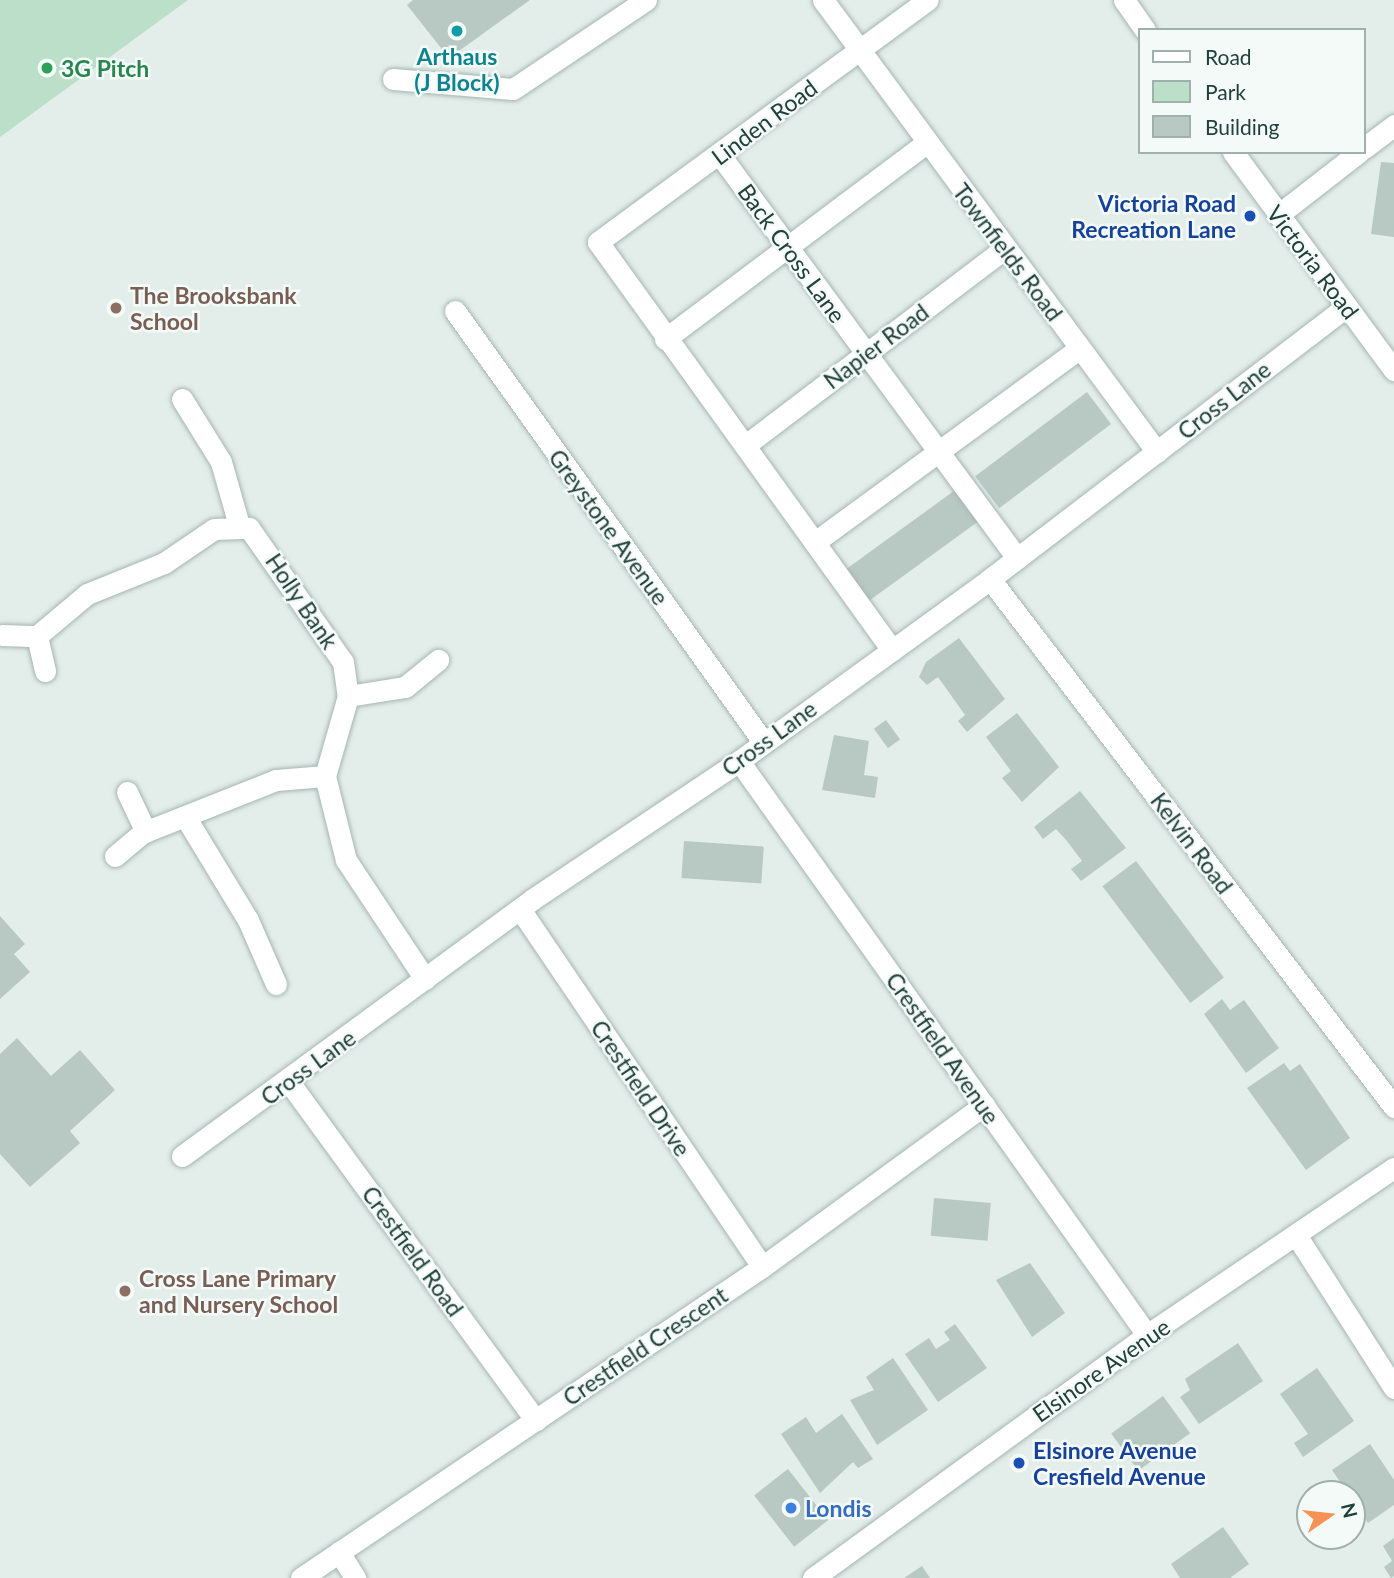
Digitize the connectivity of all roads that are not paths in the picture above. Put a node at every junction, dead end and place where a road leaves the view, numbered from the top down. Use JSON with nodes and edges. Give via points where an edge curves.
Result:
{"nodes":[{"id":1,"x":646,"y":0,"type":"edge"},
{"id":2,"x":823,"y":0,"type":"edge"},
{"id":3,"x":928,"y":0,"type":"edge"},
{"id":4,"x":1124,"y":0,"type":"edge"},
{"id":5,"x":1145,"y":28,"type":"edge"},
{"id":6,"x":860,"y":51,"type":"junction"},
{"id":7,"x":393,"y":79,"type":"dead end"},
{"id":8,"x":1394,"y":125,"type":"edge"},
{"id":9,"x":927,"y":142,"type":"junction"},
{"id":10,"x":1366,"y":146,"type":"edge"},
{"id":11,"x":1234,"y":154,"type":"edge"},
{"id":12,"x":1356,"y":154,"type":"edge"},
{"id":13,"x":720,"y":155,"type":"junction"},
{"id":14,"x":1278,"y":215,"type":"junction"},
{"id":15,"x":788,"y":247,"type":"junction"},
{"id":16,"x":1005,"y":248,"type":"junction"},
{"id":17,"x":1347,"y":306,"type":"junction"},
{"id":18,"x":455,"y":311,"type":"dead end"},
{"id":19,"x":665,"y":339,"type":"junction"},
{"id":20,"x":1080,"y":348,"type":"junction"},
{"id":21,"x":866,"y":354,"type":"junction"},
{"id":22,"x":1394,"y":370,"type":"edge"},
{"id":23,"x":182,"y":399,"type":"dead end"},
{"id":24,"x":747,"y":444,"type":"junction"},
{"id":25,"x":941,"y":449,"type":"junction"},
{"id":26,"x":1157,"y":452,"type":"junction"},
{"id":27,"x":239,"y":525,"type":"junction"},
{"id":28,"x":815,"y":542,"type":"junction"},
{"id":29,"x":1017,"y":558,"type":"junction"},
{"id":30,"x":990,"y":579,"type":"junction"},
{"id":31,"x":2,"y":635,"type":"edge"},
{"id":32,"x":37,"y":636,"type":"junction"},
{"id":33,"x":892,"y":650,"type":"junction"},
{"id":34,"x":438,"y":660,"type":"dead end"},
{"id":35,"x":45,"y":671,"type":"dead end"},
{"id":36,"x":348,"y":696,"type":"junction"},
{"id":37,"x":764,"y":743,"type":"junction"},
{"id":38,"x":739,"y":761,"type":"junction"},
{"id":39,"x":325,"y":776,"type":"junction"},
{"id":40,"x":127,"y":792,"type":"dead end"},
{"id":41,"x":186,"y":818,"type":"junction"},
{"id":42,"x":146,"y":832,"type":"junction"},
{"id":43,"x":115,"y":856,"type":"dead end"},
{"id":44,"x":520,"y":909,"type":"junction"},
{"id":45,"x":425,"y":979,"type":"junction"},
{"id":46,"x":276,"y":984,"type":"dead end"},
{"id":47,"x":289,"y":1082,"type":"junction"},
{"id":48,"x":984,"y":1105,"type":"junction"},
{"id":49,"x":1394,"y":1107,"type":"edge"},
{"id":50,"x":182,"y":1156,"type":"dead end"},
{"id":51,"x":1394,"y":1168,"type":"edge"},
{"id":52,"x":1298,"y":1238,"type":"junction"},
{"id":53,"x":762,"y":1267,"type":"junction"},
{"id":54,"x":1147,"y":1335,"type":"junction"},
{"id":55,"x":1394,"y":1388,"type":"edge"},
{"id":56,"x":536,"y":1421,"type":"junction"},
{"id":57,"x":339,"y":1552,"type":"junction"},
{"id":58,"x":817,"y":1577,"type":"edge"},
{"id":59,"x":300,"y":1578,"type":"edge"},
{"id":60,"x":355,"y":1578,"type":"edge"}],
"edges":[{"from":1,"to":7,"type":"street","via":[[513,89]]},
{"from":2,"to":6,"type":"street","name":"Townfields Road"},
{"from":3,"to":6,"type":"street","name":"Linden Road"},
{"from":4,"to":5,"type":"street"},
{"from":6,"to":9,"type":"street","name":"Townfields Road"},
{"from":6,"to":13,"type":"street","name":"Linden Road"},
{"from":8,"to":10,"type":"street"},
{"from":9,"to":15,"type":"street"},
{"from":9,"to":16,"type":"street","name":"Townfields Road"},
{"from":11,"to":14,"type":"street","name":"Victoria Road"},
{"from":12,"to":14,"type":"street"},
{"from":13,"to":15,"type":"street","name":"Back Cross Lane"},
{"from":13,"to":19,"type":"street","name":"Linden Road","via":[[597,242]]},
{"from":14,"to":17,"type":"street","name":"Victoria Road"},
{"from":15,"to":19,"type":"street"},
{"from":15,"to":21,"type":"street","name":"Back Cross Lane"},
{"from":16,"to":20,"type":"street","name":"Townfields Road"},
{"from":16,"to":21,"type":"street","name":"Napier Road"},
{"from":17,"to":22,"type":"street","name":"Victoria Road"},
{"from":17,"to":26,"type":"street","name":"Cross Lane"},
{"from":18,"to":37,"type":"street","name":"Greystone Avenue"},
{"from":19,"to":24,"type":"street"},
{"from":20,"to":25,"type":"street"},
{"from":20,"to":26,"type":"street","name":"Townfields Road"},
{"from":21,"to":24,"type":"street","name":"Napier Road"},
{"from":21,"to":25,"type":"street","name":"Back Cross Lane"},
{"from":23,"to":27,"type":"street","via":[[221,462]]},
{"from":24,"to":28,"type":"street"},
{"from":25,"to":28,"type":"street"},
{"from":25,"to":29,"type":"street","name":"Back Cross Lane"},
{"from":26,"to":29,"type":"street","name":"Cross Lane"},
{"from":27,"to":32,"type":"street","via":[[214,529],[164,563],[87,594]]},
{"from":27,"to":36,"type":"street","name":"Holly Bank","via":[[259,537],[313,612],[343,662]]},
{"from":28,"to":33,"type":"street"},
{"from":29,"to":30,"type":"street","name":"Cross Lane"},
{"from":30,"to":33,"type":"street","name":"Cross Lane"},
{"from":30,"to":49,"type":"street","name":"Kelvin Road"},
{"from":31,"to":32,"type":"street"},
{"from":32,"to":35,"type":"street"},
{"from":33,"to":37,"type":"street","name":"Cross Lane"},
{"from":34,"to":36,"type":"street","via":[[405,687]]},
{"from":36,"to":39,"type":"street","name":"Holly Bank"},
{"from":37,"to":38,"type":"street","name":"Cross Lane"},
{"from":38,"to":44,"type":"street","name":"Cross Lane"},
{"from":38,"to":48,"type":"street","name":"Crestfield Avenue"},
{"from":39,"to":41,"type":"street","via":[[276,780]]},
{"from":39,"to":45,"type":"street","via":[[346,860]]},
{"from":40,"to":42,"type":"street"},
{"from":41,"to":42,"type":"street"},
{"from":41,"to":46,"type":"street","via":[[248,920]]},
{"from":42,"to":43,"type":"street"},
{"from":44,"to":45,"type":"street","name":"Cross Lane"},
{"from":44,"to":53,"type":"street","name":"Crestfield Drive"},
{"from":45,"to":47,"type":"street","name":"Cross Lane"},
{"from":47,"to":50,"type":"street","name":"Cross Lane"},
{"from":47,"to":56,"type":"street","name":"Crestfield Road"},
{"from":48,"to":53,"type":"street","name":"Crestfield Crescent"},
{"from":48,"to":54,"type":"street","name":"Crestfield Avenue"},
{"from":51,"to":52,"type":"street","name":"Elsinore Avenue"},
{"from":52,"to":54,"type":"street","name":"Elsinore Avenue"},
{"from":52,"to":55,"type":"street"},
{"from":53,"to":56,"type":"street","name":"Crestfield Crescent"},
{"from":54,"to":58,"type":"street","name":"Elsinore Avenue"},
{"from":56,"to":57,"type":"street","name":"Crestfield Crescent"},
{"from":57,"to":59,"type":"street","name":"Crestfield Crescent"},
{"from":57,"to":60,"type":"street"}]}
